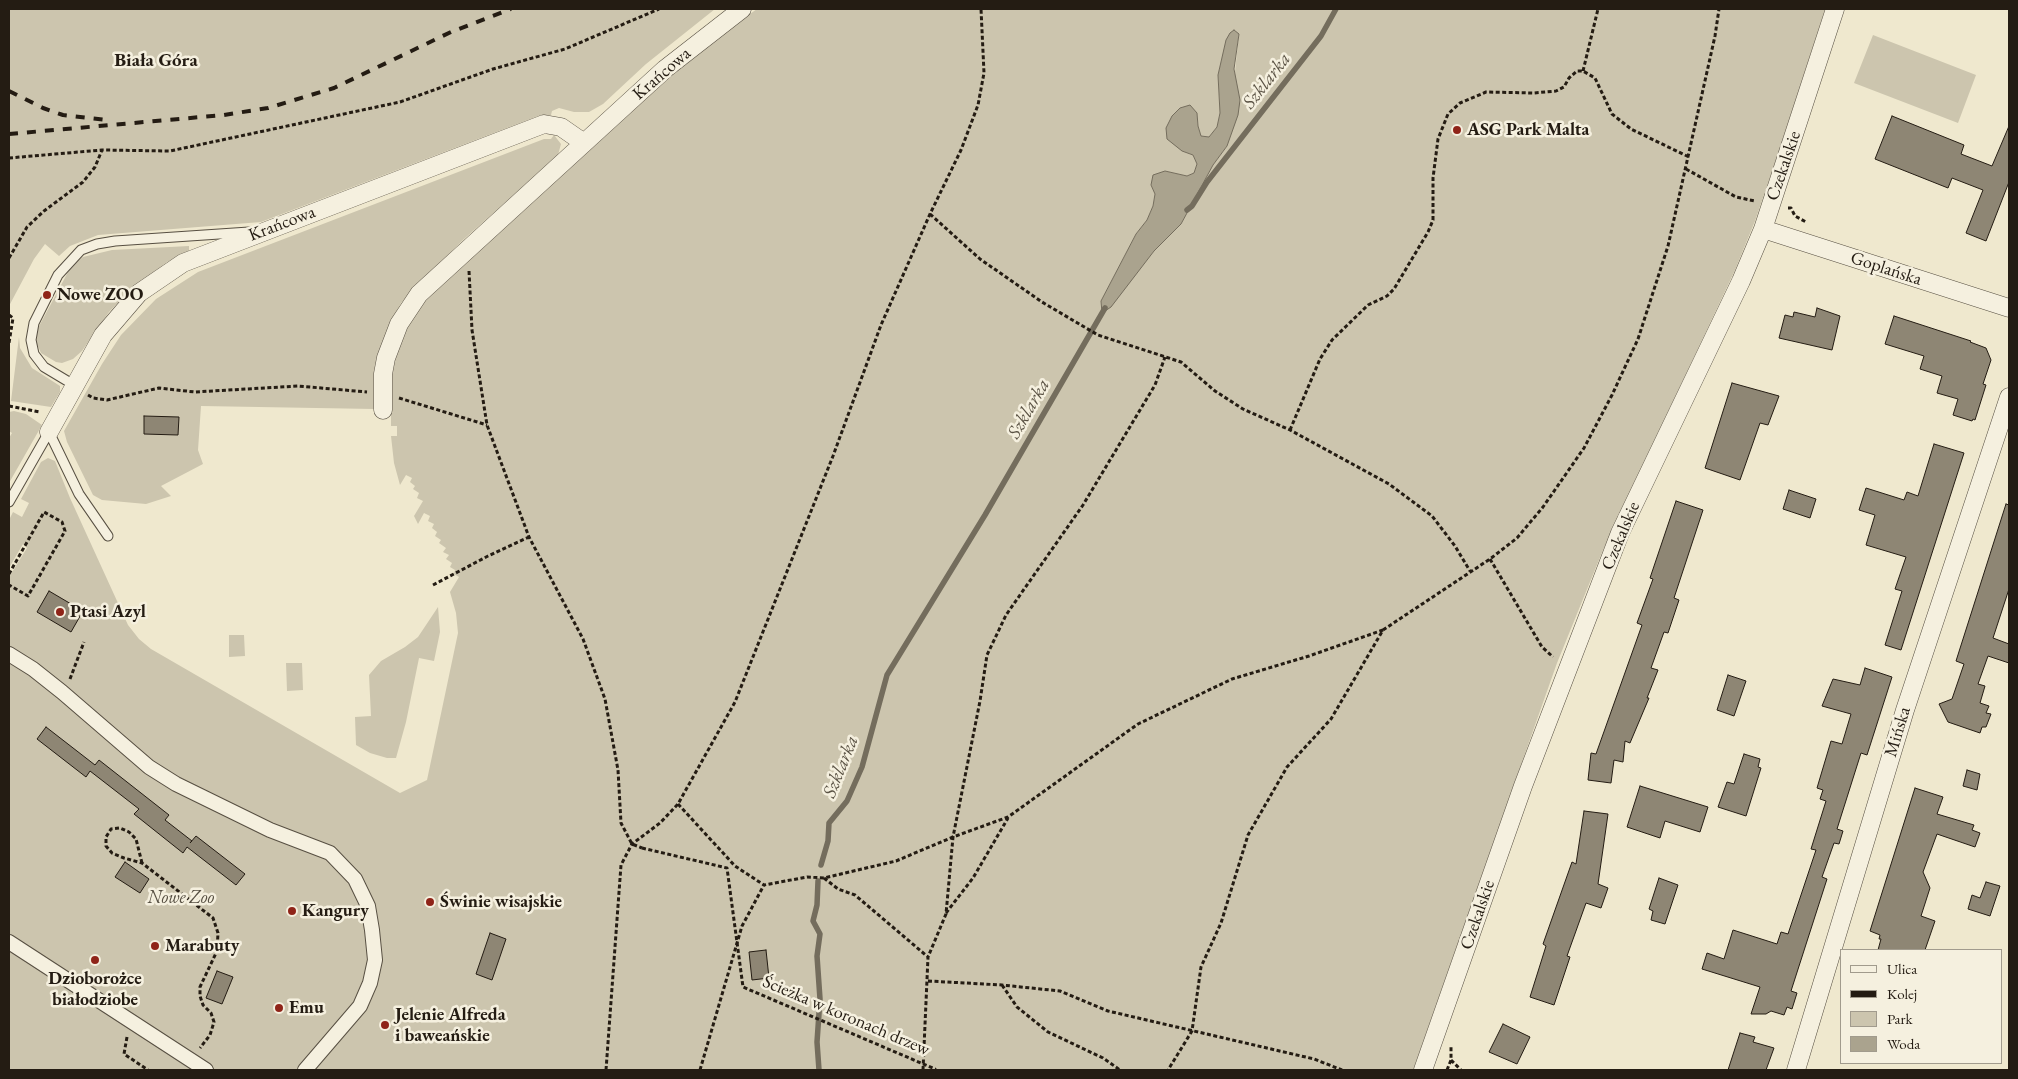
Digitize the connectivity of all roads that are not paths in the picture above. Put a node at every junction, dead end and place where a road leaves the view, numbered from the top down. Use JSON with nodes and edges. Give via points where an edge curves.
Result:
{"nodes":[{"id":1,"x":742,"y":9,"type":"edge"},
{"id":2,"x":1835,"y":9,"type":"edge"},
{"id":3,"x":584,"y":143,"type":"junction"},
{"id":4,"x":1763,"y":228,"type":"junction"},
{"id":5,"x":262,"y":231,"type":"junction"},
{"id":6,"x":2009,"y":308,"type":"edge"},
{"id":7,"x":74,"y":385,"type":"junction"},
{"id":8,"x":2009,"y":397,"type":"edge"},
{"id":9,"x":383,"y":401,"type":"road end"},
{"id":10,"x":49,"y":432,"type":"junction"},
{"id":11,"x":9,"y":502,"type":"edge"},
{"id":12,"x":108,"y":536,"type":"dead end"},
{"id":13,"x":9,"y":654,"type":"edge"},
{"id":14,"x":9,"y":942,"type":"edge"},
{"id":15,"x":206,"y":1070,"type":"edge"},
{"id":16,"x":305,"y":1070,"type":"edge"},
{"id":17,"x":1423,"y":1070,"type":"edge"},
{"id":18,"x":1796,"y":1070,"type":"edge"}],
"edges":[{"from":1,"to":3,"type":"street","name":"Krańcowa","via":[[664,70]]},
{"from":2,"to":4,"type":"street","name":"Czekalskie"},
{"from":3,"to":5,"type":"street","name":"Krańcowa","via":[[561,127],[544,124]]},
{"from":3,"to":9,"type":"street","name":"Krańcowa","via":[[419,294],[399,324],[386,358]]},
{"from":4,"to":6,"type":"street","name":"Goplańska"},
{"from":4,"to":17,"type":"street","name":"Czekalskie","via":[[1741,282],[1620,533],[1523,786]]},
{"from":5,"to":7,"type":"street","name":"Krańcowa","via":[[183,263],[139,294],[103,335]]},
{"from":5,"to":7,"type":"lane","via":[[114,241],[81,250],[58,276],[34,323],[31,340],[34,354],[44,367]]},
{"from":7,"to":10,"type":"street","name":"Krańcowa"},
{"from":8,"to":18,"type":"street","name":"Mińska","via":[[1905,710]]},
{"from":10,"to":11,"type":"lane"},
{"from":10,"to":12,"type":"lane","via":[[79,494]]},
{"from":13,"to":16,"type":"street","via":[[62,692],[149,767],[176,784],[270,830],[330,853],[355,879],[368,906],[372,930],[374,960],[370,983],[360,1006]]},
{"from":14,"to":15,"type":"street"}]}
